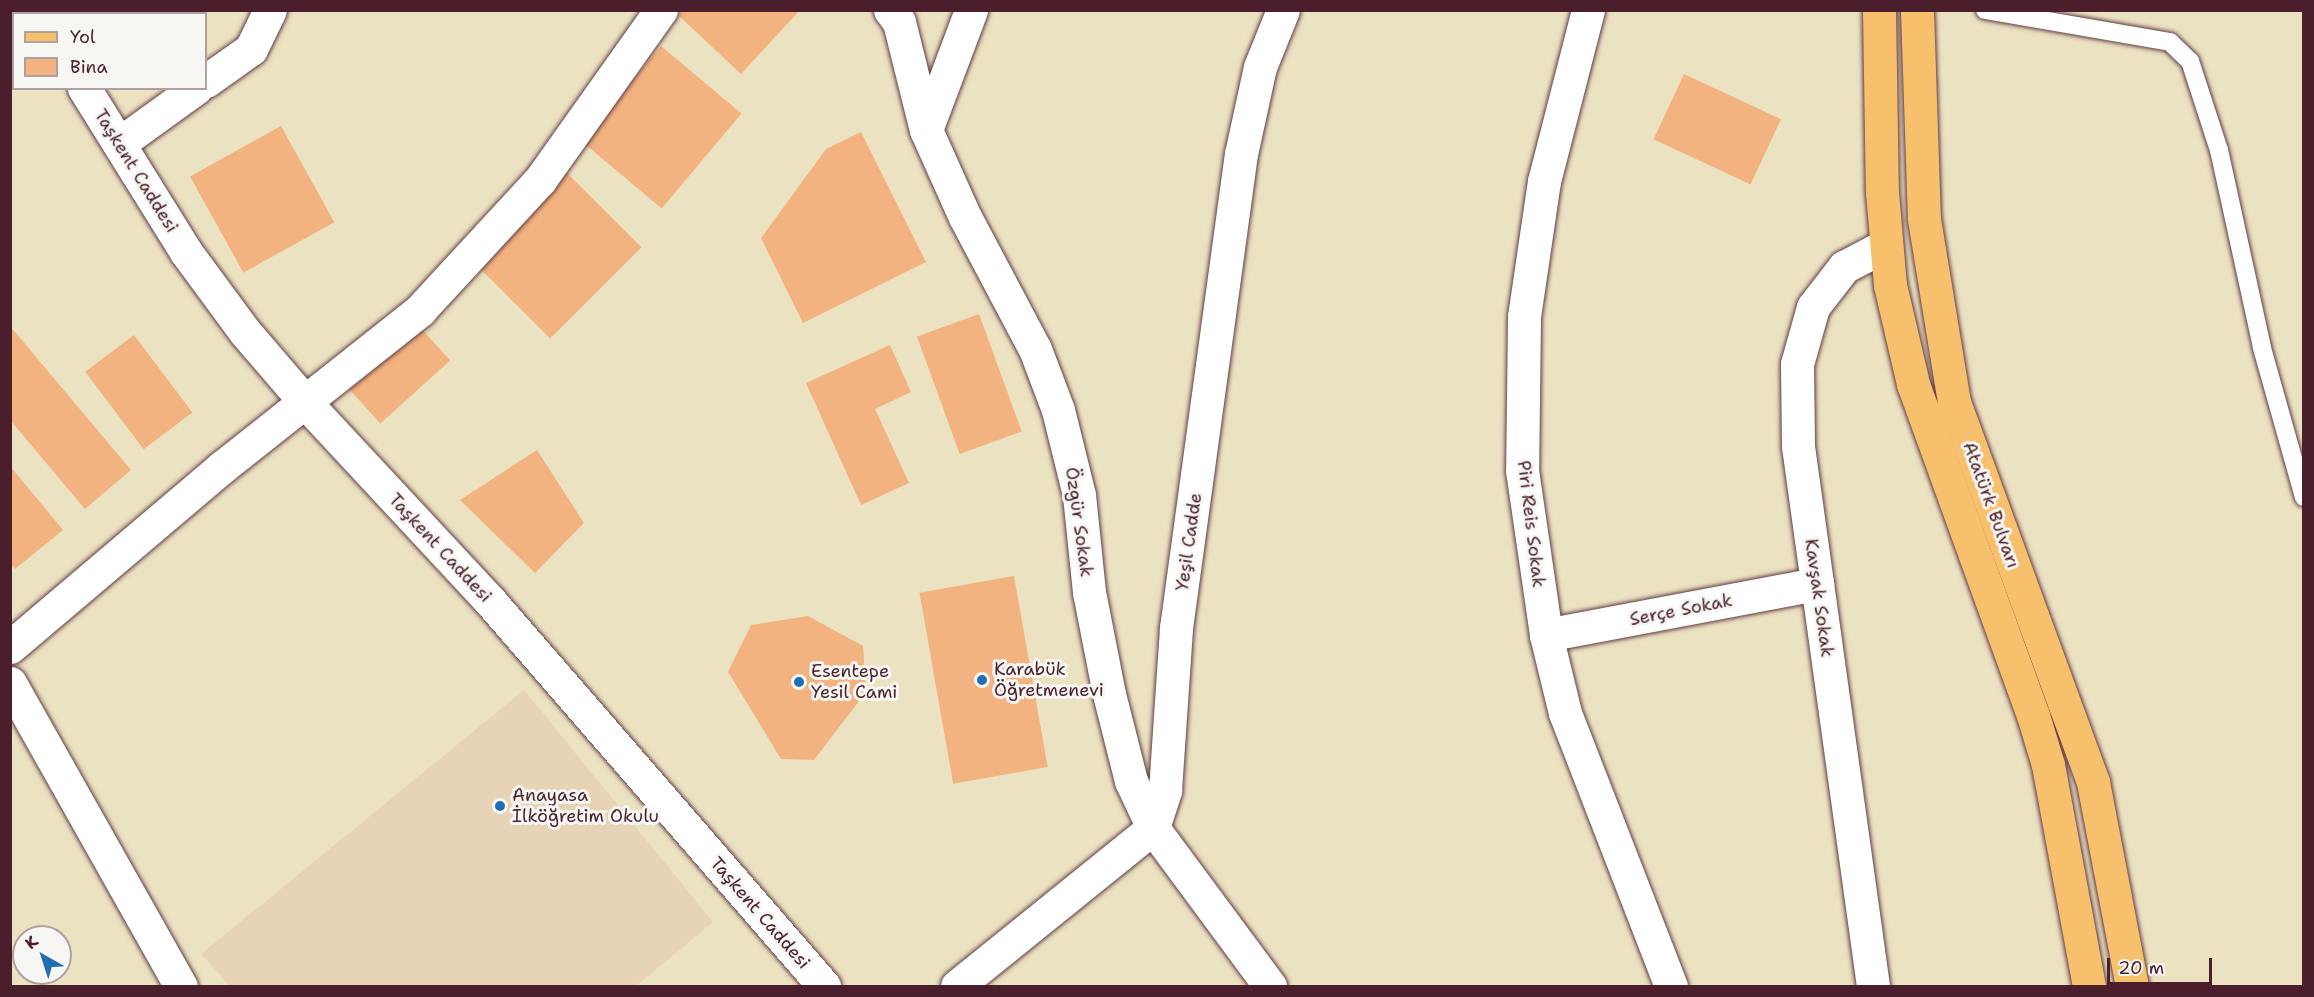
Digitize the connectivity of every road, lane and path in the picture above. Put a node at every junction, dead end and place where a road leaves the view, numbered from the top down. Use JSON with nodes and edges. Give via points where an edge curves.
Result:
{"nodes":[{"id":1,"x":270,"y":10,"type":"edge"},
{"id":2,"x":662,"y":10,"type":"edge"},
{"id":3,"x":890,"y":10,"type":"edge"},
{"id":4,"x":971,"y":10,"type":"edge"},
{"id":5,"x":1283,"y":10,"type":"edge"},
{"id":6,"x":1588,"y":10,"type":"edge"},
{"id":7,"x":1879,"y":10,"type":"edge"},
{"id":8,"x":1917,"y":10,"type":"edge"},
{"id":9,"x":1985,"y":10,"type":"edge"},
{"id":10,"x":207,"y":80,"type":"edge"},
{"id":11,"x":85,"y":90,"type":"edge"},
{"id":12,"x":193,"y":90,"type":"edge"},
{"id":13,"x":926,"y":130,"type":"junction"},
{"id":14,"x":120,"y":143,"type":"junction"},
{"id":15,"x":1886,"y":245,"type":"junction"},
{"id":16,"x":305,"y":402,"type":"junction"},
{"id":17,"x":2304,"y":497,"type":"edge"},
{"id":18,"x":1817,"y":584,"type":"junction"},
{"id":19,"x":1546,"y":635,"type":"junction"},
{"id":20,"x":10,"y":647,"type":"edge"},
{"id":21,"x":10,"y":683,"type":"edge"},
{"id":22,"x":1153,"y":828,"type":"junction"},
{"id":23,"x":181,"y":987,"type":"edge"},
{"id":24,"x":824,"y":987,"type":"edge"},
{"id":25,"x":957,"y":987,"type":"edge"},
{"id":26,"x":1270,"y":987,"type":"edge"},
{"id":27,"x":1671,"y":987,"type":"edge"},
{"id":28,"x":1873,"y":987,"type":"edge"},
{"id":29,"x":2089,"y":987,"type":"edge"},
{"id":30,"x":2132,"y":987,"type":"edge"}],
"edges":[{"from":1,"to":10,"type":"street","via":[[251,48]]},
{"from":2,"to":16,"type":"street","via":[[540,180],[420,310]]},
{"from":3,"to":13,"type":"street","name":"Özgür Sokak","via":[[899,22]]},
{"from":4,"to":13,"type":"street"},
{"from":5,"to":22,"type":"street","name":"Yeşil Cadde","via":[[1260,68],[1240,154],[1176,628],[1165,790]]},
{"from":6,"to":19,"type":"street","name":"Piri Reis Sokak","via":[[1544,181],[1524,316],[1522,471]]},
{"from":7,"to":15,"type":"main road","name":"Atatürk Bulvarı"},
{"from":8,"to":30,"type":"main road","name":"Atatürk Bulvarı","via":[[1924,219],[1954,402],[2093,782]]},
{"from":9,"to":17,"type":"lane","via":[[2170,42],[2190,61],[2218,150],[2262,348]]},
{"from":11,"to":14,"type":"street","name":"Taşkent Caddesi"},
{"from":12,"to":14,"type":"street"},
{"from":13,"to":22,"type":"street","name":"Özgür Sokak","via":[[965,217],[1035,350],[1058,410],[1079,495],[1089,592],[1109,694],[1131,781]]},
{"from":14,"to":16,"type":"street","name":"Taşkent Caddesi","via":[[186,252]]},
{"from":15,"to":18,"type":"street","name":"Kavşak Sokak","via":[[1844,267],[1813,307],[1797,364],[1798,446]]},
{"from":15,"to":29,"type":"main road","name":"Atatürk Bulvarı","via":[[1890,285],[1913,384],[2048,765]]},
{"from":16,"to":20,"type":"street"},
{"from":16,"to":24,"type":"street","name":"Taşkent Caddesi","via":[[490,601]]},
{"from":18,"to":19,"type":"street","name":"Serçe Sokak"},
{"from":18,"to":28,"type":"street","name":"Kavşak Sokak"},
{"from":19,"to":27,"type":"street","name":"Piri Reis Sokak","via":[[1565,713]]},
{"from":21,"to":23,"type":"street"},
{"from":22,"to":25,"type":"street"},
{"from":22,"to":26,"type":"street","name":"Özgür Sokak"}]}
